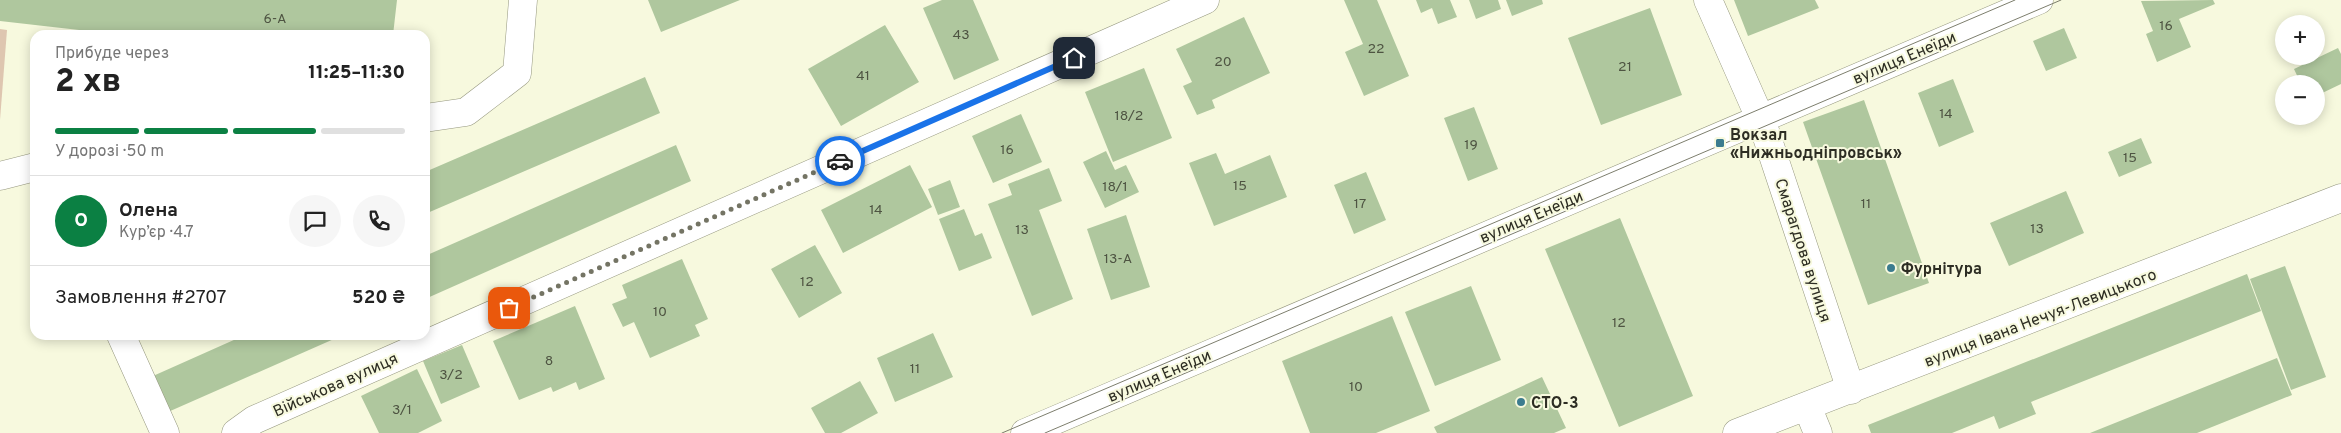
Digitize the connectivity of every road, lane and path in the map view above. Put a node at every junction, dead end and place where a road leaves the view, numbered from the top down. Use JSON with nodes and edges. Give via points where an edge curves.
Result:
{"nodes":[{"id":1,"x":522,"y":0,"type":"edge"},
{"id":2,"x":1205,"y":0,"type":"edge"},
{"id":3,"x":1708,"y":0,"type":"edge"},
{"id":4,"x":2039,"y":0,"type":"edge"},
{"id":5,"x":430,"y":117,"type":"edge"},
{"id":6,"x":1760,"y":117,"type":"junction"},
{"id":7,"x":30,"y":168,"type":"edge"},
{"id":8,"x":0,"y":176,"type":"edge"},
{"id":9,"x":2341,"y":198,"type":"edge"},
{"id":10,"x":123,"y":340,"type":"edge"},
{"id":11,"x":1852,"y":390,"type":"junction"},
{"id":12,"x":1807,"y":406,"type":"junction"},
{"id":13,"x":165,"y":433,"type":"edge"},
{"id":14,"x":236,"y":433,"type":"edge"},
{"id":15,"x":1025,"y":433,"type":"edge"},
{"id":16,"x":1737,"y":433,"type":"edge"},
{"id":17,"x":1818,"y":433,"type":"edge"}],
"edges":[{"from":1,"to":5,"type":"street","via":[[517,73],[466,112]]},
{"from":2,"to":14,"type":"street","name":"Військова вулиця","via":[[254,420]]},
{"from":3,"to":6,"type":"street","name":"Смарагдова вулиця"},
{"from":4,"to":6,"type":"street","name":"вулиця Енеїди"},
{"from":6,"to":11,"type":"street","name":"Смарагдова вулиця"},
{"from":6,"to":15,"type":"street","name":"вулиця Енеїди"},
{"from":7,"to":8,"type":"street"},
{"from":9,"to":11,"type":"street","name":"вулиця Івана Нечуя-Левицького"},
{"from":10,"to":13,"type":"street"},
{"from":11,"to":12,"type":"street","name":"вулиця Івана Нечуя-Левицького"},
{"from":12,"to":16,"type":"street","name":"вулиця Івана Нечуя-Левицького"},
{"from":12,"to":17,"type":"street"}]}
